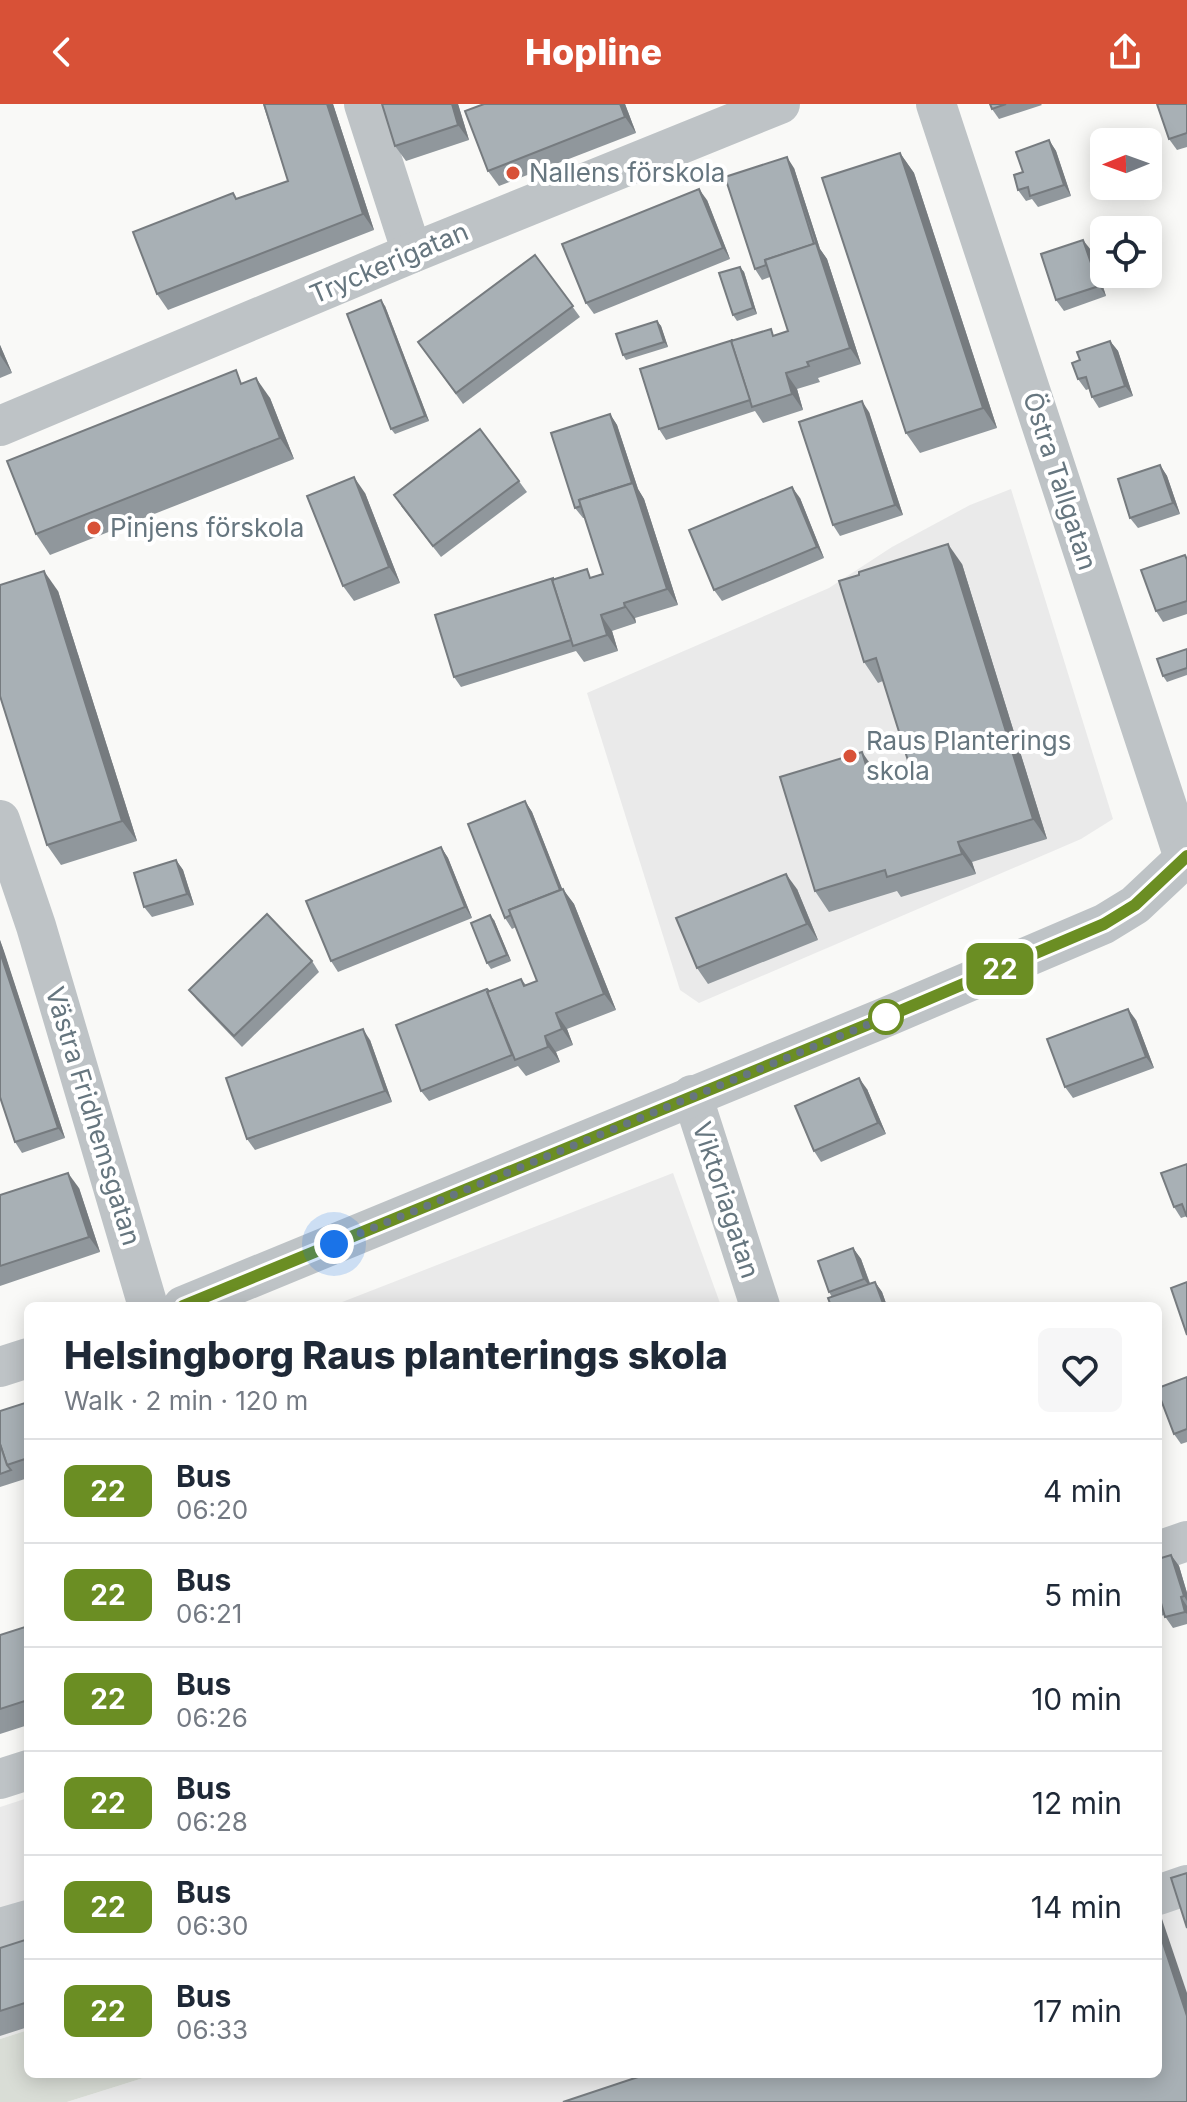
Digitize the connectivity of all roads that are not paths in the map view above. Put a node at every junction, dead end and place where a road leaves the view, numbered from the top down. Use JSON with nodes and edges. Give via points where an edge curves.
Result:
{"nodes":[{"id":1,"x":364,"y":104,"type":"edge"},
{"id":2,"x":780,"y":104,"type":"edge"},
{"id":3,"x":936,"y":104,"type":"edge"},
{"id":4,"x":412,"y":253,"type":"junction"},
{"id":5,"x":0,"y":426,"type":"edge"},
{"id":6,"x":0,"y":820,"type":"edge"},
{"id":7,"x":1186,"y":857,"type":"edge"},
{"id":8,"x":692,"y":1095,"type":"junction"},
{"id":9,"x":147,"y":1302,"type":"edge"},
{"id":10,"x":193,"y":1302,"type":"edge"},
{"id":11,"x":759,"y":1302,"type":"edge"},
{"id":12,"x":24,"y":1359,"type":"edge"},
{"id":13,"x":0,"y":1367,"type":"edge"},
{"id":14,"x":1187,"y":1541,"type":"edge"},
{"id":15,"x":1162,"y":1550,"type":"edge"},
{"id":16,"x":24,"y":1771,"type":"edge"},
{"id":17,"x":0,"y":1779,"type":"edge"},
{"id":18,"x":1187,"y":1885,"type":"edge"},
{"id":19,"x":1162,"y":1894,"type":"edge"},
{"id":20,"x":24,"y":1921,"type":"edge"},
{"id":21,"x":0,"y":1928,"type":"edge"}],
"edges":[{"from":1,"to":4,"type":"street"},
{"from":2,"to":4,"type":"street","name":"Tryckerigatan"},
{"from":3,"to":7,"type":"street","name":"Östra Tallgatan"},
{"from":4,"to":5,"type":"street","name":"Tryckerigatan"},
{"from":6,"to":9,"type":"street","name":"Västra Fridhemsgatan"},
{"from":7,"to":8,"type":"street","via":[[1135,905],[1104,924]]},
{"from":8,"to":10,"type":"street"},
{"from":8,"to":11,"type":"street","name":"Viktoriagatan"},
{"from":12,"to":13,"type":"street"},
{"from":14,"to":15,"type":"street"},
{"from":16,"to":17,"type":"street"},
{"from":18,"to":19,"type":"street"},
{"from":20,"to":21,"type":"street"}]}
